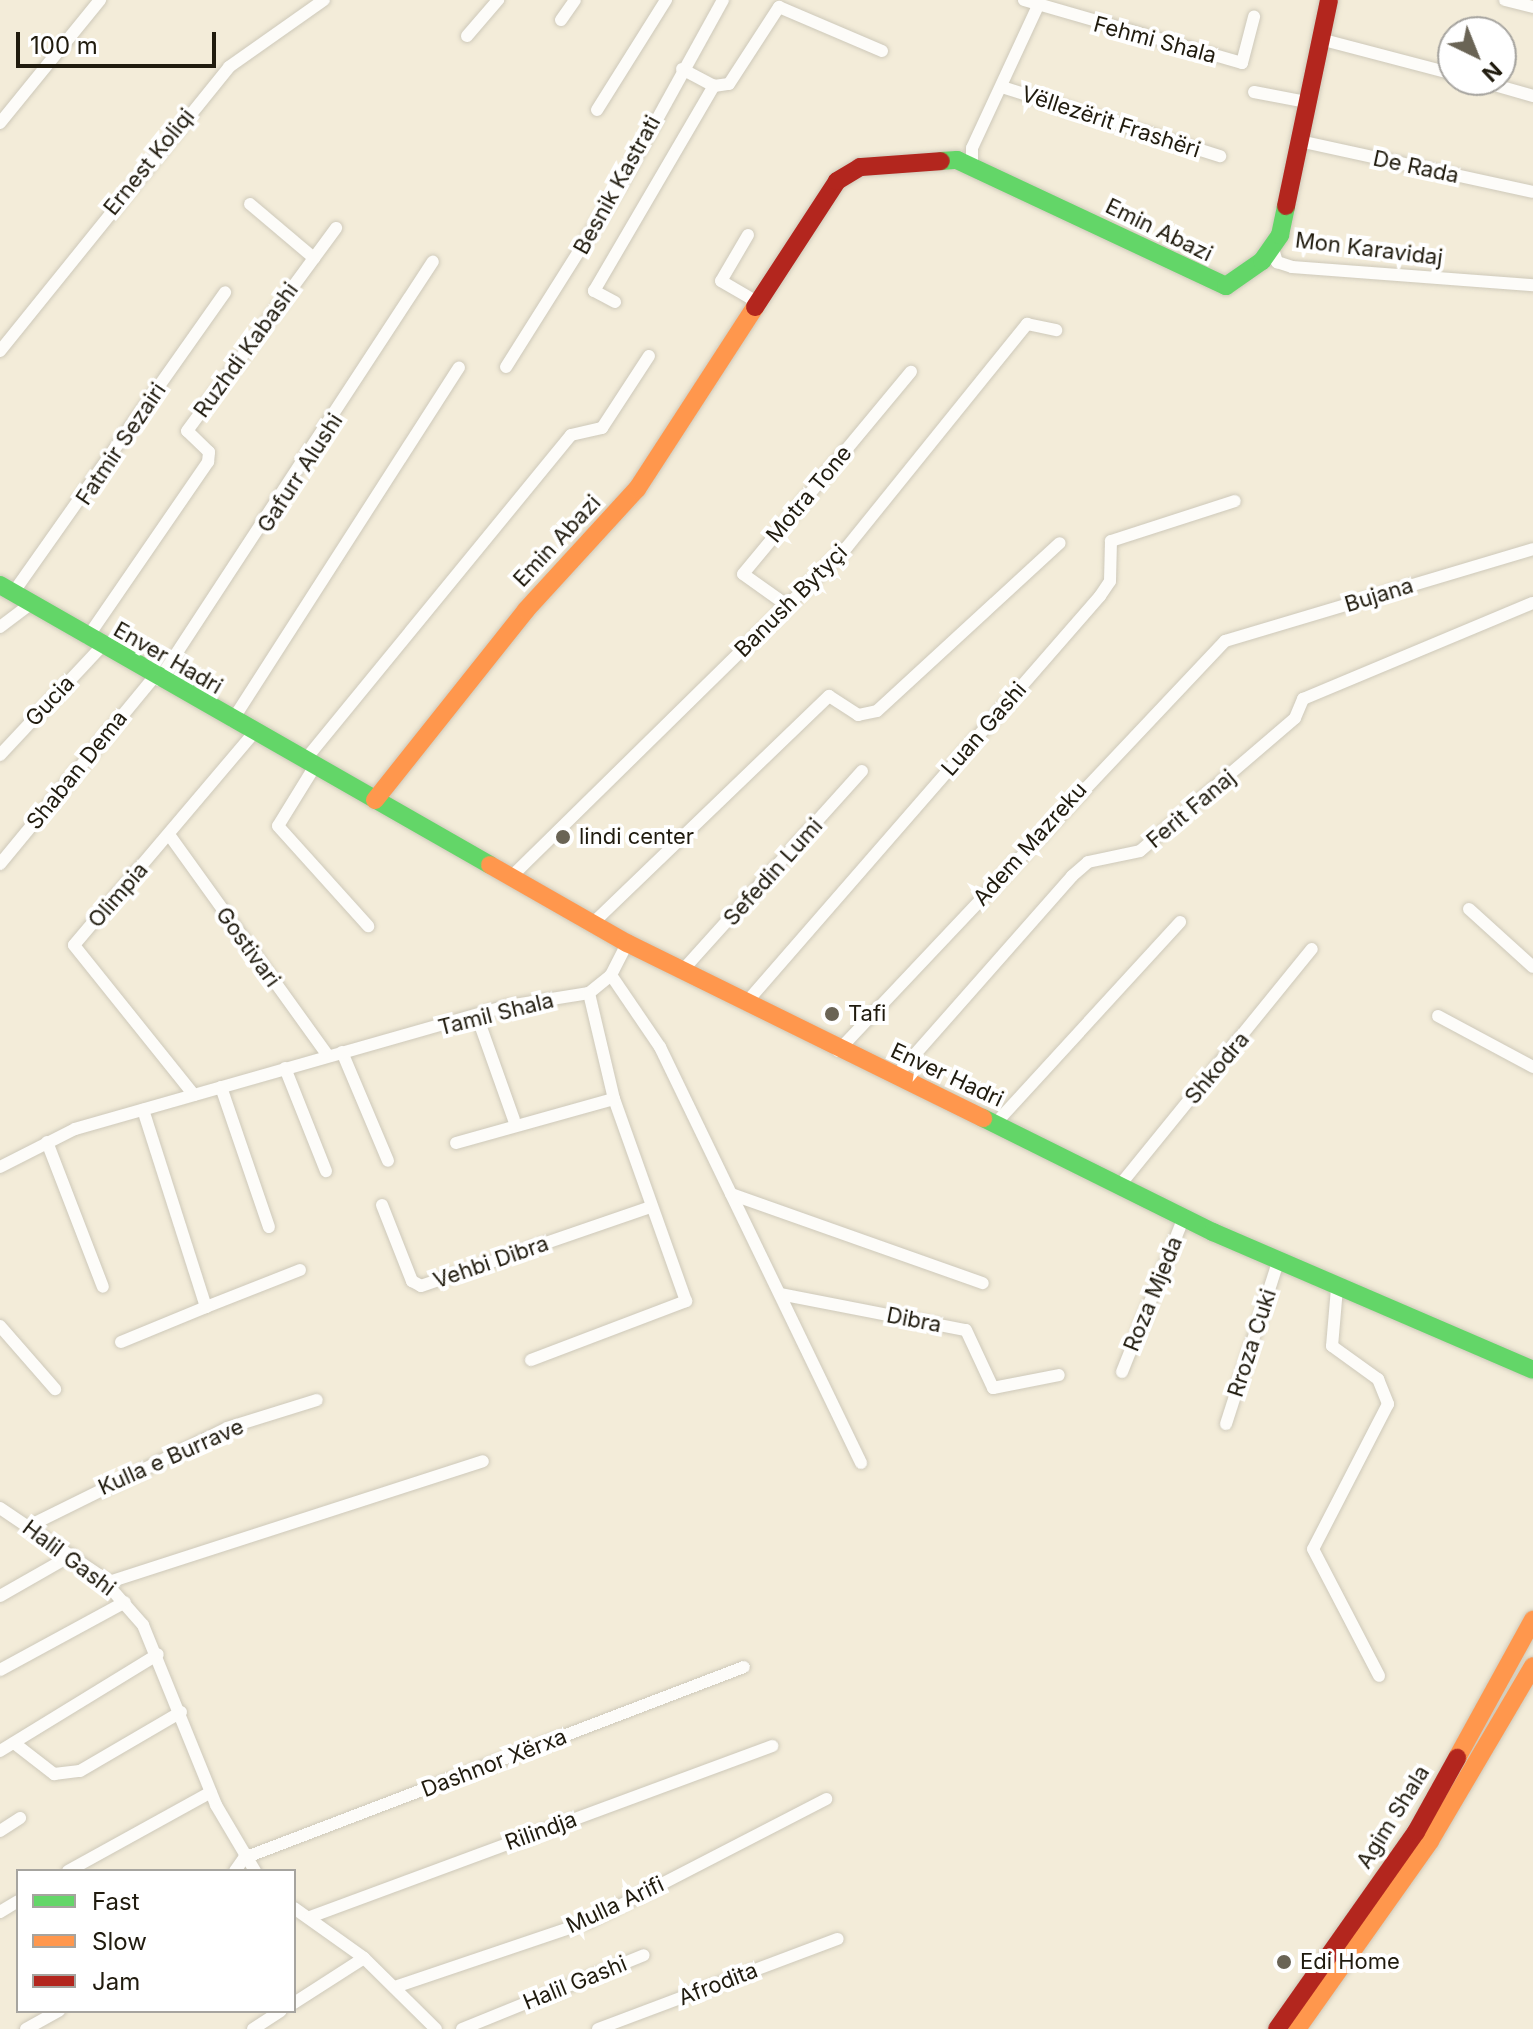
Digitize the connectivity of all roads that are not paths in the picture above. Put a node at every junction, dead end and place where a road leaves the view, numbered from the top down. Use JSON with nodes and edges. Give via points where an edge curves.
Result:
{"nodes":[{"id":1,"x":100,"y":0,"type":"edge"},
{"id":2,"x":324,"y":0,"type":"edge"},
{"id":3,"x":498,"y":0,"type":"edge"},
{"id":4,"x":575,"y":0,"type":"edge"},
{"id":5,"x":666,"y":0,"type":"edge"},
{"id":6,"x":723,"y":0,"type":"edge"},
{"id":7,"x":1024,"y":0,"type":"edge"},
{"id":8,"x":1329,"y":0,"type":"edge"},
{"id":9,"x":1505,"y":0,"type":"edge"},
{"id":10,"x":1038,"y":6,"type":"junction"},
{"id":11,"x":1533,"y":7,"type":"edge"},
{"id":12,"x":1254,"y":17,"type":"dead end"},
{"id":13,"x":561,"y":20,"type":"dead end"},
{"id":14,"x":467,"y":36,"type":"dead end"},
{"id":15,"x":1320,"y":39,"type":"junction"},
{"id":16,"x":882,"y":51,"type":"dead end"},
{"id":17,"x":682,"y":69,"type":"junction"},
{"id":18,"x":1437,"y":70,"type":"edge"},
{"id":19,"x":714,"y":86,"type":"junction"},
{"id":20,"x":1002,"y":87,"type":"junction"},
{"id":21,"x":1254,"y":92,"type":"dead end"},
{"id":22,"x":1307,"y":102,"type":"junction"},
{"id":23,"x":597,"y":110,"type":"dead end"},
{"id":24,"x":0,"y":123,"type":"edge"},
{"id":25,"x":1299,"y":141,"type":"junction"},
{"id":26,"x":1220,"y":156,"type":"dead end"},
{"id":27,"x":972,"y":167,"type":"junction"},
{"id":28,"x":1533,"y":192,"type":"edge"},
{"id":29,"x":250,"y":204,"type":"dead end"},
{"id":30,"x":336,"y":228,"type":"dead end"},
{"id":31,"x":748,"y":235,"type":"dead end"},
{"id":32,"x":1273,"y":249,"type":"junction"},
{"id":33,"x":314,"y":258,"type":"junction"},
{"id":34,"x":433,"y":262,"type":"dead end"},
{"id":35,"x":1533,"y":285,"type":"edge"},
{"id":36,"x":225,"y":292,"type":"dead end"},
{"id":37,"x":615,"y":302,"type":"dead end"},
{"id":38,"x":759,"y":303,"type":"junction"},
{"id":39,"x":1056,"y":330,"type":"dead end"},
{"id":40,"x":0,"y":351,"type":"edge"},
{"id":41,"x":649,"y":356,"type":"dead end"},
{"id":42,"x":506,"y":367,"type":"dead end"},
{"id":43,"x":459,"y":368,"type":"dead end"},
{"id":44,"x":911,"y":372,"type":"dead end"},
{"id":45,"x":1235,"y":501,"type":"dead end"},
{"id":46,"x":1060,"y":543,"type":"dead end"},
{"id":47,"x":1533,"y":549,"type":"edge"},
{"id":48,"x":6,"y":589,"type":"edge"},
{"id":49,"x":1533,"y":603,"type":"edge"},
{"id":50,"x":31,"y":604,"type":"junction"},
{"id":51,"x":788,"y":606,"type":"junction"},
{"id":52,"x":0,"y":627,"type":"edge"},
{"id":53,"x":1225,"y":641,"type":"joint"},
{"id":54,"x":93,"y":643,"type":"junction"},
{"id":55,"x":157,"y":678,"type":"junction"},
{"id":56,"x":232,"y":721,"type":"junction"},
{"id":57,"x":254,"y":733,"type":"junction"},
{"id":58,"x":0,"y":755,"type":"edge"},
{"id":59,"x":310,"y":763,"type":"junction"},
{"id":60,"x":862,"y":771,"type":"dead end"},
{"id":61,"x":375,"y":800,"type":"junction"},
{"id":62,"x":170,"y":836,"type":"junction"},
{"id":63,"x":0,"y":864,"type":"edge"},
{"id":64,"x":510,"y":878,"type":"junction"},
{"id":65,"x":1469,"y":909,"type":"dead end"},
{"id":66,"x":1180,"y":922,"type":"dead end"},
{"id":67,"x":592,"y":924,"type":"junction"},
{"id":68,"x":368,"y":926,"type":"dead end"},
{"id":69,"x":627,"y":943,"type":"junction"},
{"id":70,"x":1312,"y":949,"type":"dead end"},
{"id":71,"x":1533,"y":967,"type":"edge"},
{"id":72,"x":682,"y":971,"type":"junction"},
{"id":73,"x":611,"y":975,"type":"junction"},
{"id":74,"x":589,"y":993,"type":"junction"},
{"id":75,"x":745,"y":1004,"type":"junction"},
{"id":76,"x":477,"y":1016,"type":"junction"},
{"id":77,"x":1438,"y":1016,"type":"dead end"},
{"id":78,"x":838,"y":1051,"type":"junction"},
{"id":79,"x":342,"y":1052,"type":"junction"},
{"id":80,"x":328,"y":1056,"type":"junction"},
{"id":81,"x":1533,"y":1067,"type":"edge"},
{"id":82,"x":285,"y":1068,"type":"junction"},
{"id":83,"x":895,"y":1077,"type":"junction"},
{"id":84,"x":221,"y":1087,"type":"junction"},
{"id":85,"x":194,"y":1095,"type":"junction"},
{"id":86,"x":614,"y":1099,"type":"junction"},
{"id":87,"x":143,"y":1110,"type":"junction"},
{"id":88,"x":514,"y":1120,"type":"dead end"},
{"id":89,"x":995,"y":1124,"type":"junction"},
{"id":90,"x":47,"y":1142,"type":"junction"},
{"id":91,"x":456,"y":1143,"type":"dead end"},
{"id":92,"x":388,"y":1161,"type":"dead end"},
{"id":93,"x":0,"y":1167,"type":"edge"},
{"id":94,"x":326,"y":1171,"type":"dead end"},
{"id":95,"x":1120,"y":1185,"type":"junction"},
{"id":96,"x":731,"y":1194,"type":"junction"},
{"id":97,"x":382,"y":1205,"type":"dead end"},
{"id":98,"x":648,"y":1208,"type":"junction"},
{"id":99,"x":1184,"y":1217,"type":"junction"},
{"id":100,"x":269,"y":1227,"type":"dead end"},
{"id":101,"x":1278,"y":1262,"type":"junction"},
{"id":102,"x":300,"y":1270,"type":"dead end"},
{"id":103,"x":983,"y":1283,"type":"dead end"},
{"id":104,"x":103,"y":1287,"type":"dead end"},
{"id":105,"x":1337,"y":1288,"type":"junction"},
{"id":106,"x":780,"y":1294,"type":"junction"},
{"id":107,"x":206,"y":1307,"type":"junction"},
{"id":108,"x":0,"y":1326,"type":"edge"},
{"id":109,"x":121,"y":1342,"type":"dead end"},
{"id":110,"x":531,"y":1360,"type":"dead end"},
{"id":111,"x":1533,"y":1370,"type":"edge"},
{"id":112,"x":1122,"y":1372,"type":"dead end"},
{"id":113,"x":1059,"y":1375,"type":"dead end"},
{"id":114,"x":55,"y":1389,"type":"dead end"},
{"id":115,"x":317,"y":1400,"type":"dead end"},
{"id":116,"x":1226,"y":1424,"type":"dead end"},
{"id":117,"x":483,"y":1461,"type":"dead end"},
{"id":118,"x":861,"y":1463,"type":"dead end"},
{"id":119,"x":0,"y":1508,"type":"edge"},
{"id":120,"x":29,"y":1526,"type":"junction"},
{"id":121,"x":72,"y":1555,"type":"junction"},
{"id":122,"x":106,"y":1583,"type":"junction"},
{"id":123,"x":0,"y":1596,"type":"edge"},
{"id":124,"x":125,"y":1602,"type":"junction"},
{"id":125,"x":1533,"y":1620,"type":"edge"},
{"id":126,"x":158,"y":1654,"type":"junction"},
{"id":127,"x":1533,"y":1666,"type":"edge"},
{"id":128,"x":744,"y":1667,"type":"dead end"},
{"id":129,"x":0,"y":1670,"type":"edge"},
{"id":130,"x":1379,"y":1676,"type":"dead end"},
{"id":131,"x":181,"y":1712,"type":"junction"},
{"id":132,"x":14,"y":1743,"type":"junction"},
{"id":133,"x":772,"y":1746,"type":"dead end"},
{"id":134,"x":0,"y":1751,"type":"edge"},
{"id":135,"x":211,"y":1792,"type":"junction"},
{"id":136,"x":826,"y":1799,"type":"dead end"},
{"id":137,"x":20,"y":1818,"type":"dead end"},
{"id":138,"x":0,"y":1831,"type":"edge"},
{"id":139,"x":244,"y":1858,"type":"junction"},
{"id":140,"x":72,"y":1869,"type":"edge"},
{"id":141,"x":236,"y":1869,"type":"edge"},
{"id":142,"x":253,"y":1869,"type":"edge"},
{"id":143,"x":296,"y":1909,"type":"edge"},
{"id":144,"x":310,"y":1917,"type":"junction"},
{"id":145,"x":838,"y":1939,"type":"dead end"},
{"id":146,"x":644,"y":1955,"type":"dead end"},
{"id":147,"x":364,"y":1958,"type":"junction"},
{"id":148,"x":395,"y":1987,"type":"junction"},
{"id":149,"x":296,"y":2002,"type":"edge"},
{"id":150,"x":55,"y":2013,"type":"edge"},
{"id":151,"x":278,"y":2013,"type":"edge"},
{"id":152,"x":26,"y":2029,"type":"edge"},
{"id":153,"x":253,"y":2029,"type":"edge"},
{"id":154,"x":436,"y":2029,"type":"edge"},
{"id":155,"x":462,"y":2029,"type":"edge"},
{"id":156,"x":598,"y":2029,"type":"edge"},
{"id":157,"x":1277,"y":2029,"type":"edge"},
{"id":158,"x":1297,"y":2029,"type":"edge"}],
"edges":[{"from":1,"to":24,"type":"street"},
{"from":2,"to":40,"type":"street","name":"Ernest Koliqi","via":[[229,67]]},
{"from":3,"to":14,"type":"street"},
{"from":4,"to":13,"type":"street"},
{"from":5,"to":23,"type":"street"},
{"from":6,"to":17,"type":"street","name":"Besnik Kastrati"},
{"from":7,"to":10,"type":"street","name":"Fehmi Shala"},
{"from":8,"to":15,"type":"street","name":"Mon Karavidaj"},
{"from":9,"to":11,"type":"street"},
{"from":10,"to":12,"type":"street","name":"Fehmi Shala","via":[[1242,63]]},
{"from":10,"to":20,"type":"street","name":"Vëllezërit Frashëri"},
{"from":15,"to":18,"type":"street"},
{"from":15,"to":22,"type":"street","name":"Mon Karavidaj"},
{"from":16,"to":19,"type":"street","via":[[779,7],[733,81]]},
{"from":17,"to":19,"type":"street"},
{"from":17,"to":42,"type":"street","name":"Besnik Kastrati","via":[[623,181]]},
{"from":19,"to":37,"type":"street","via":[[594,291]]},
{"from":20,"to":26,"type":"street","name":"Vëllezërit Frashëri"},
{"from":20,"to":27,"type":"street","name":"Vëllezërit Frashëri","via":[[972,148]]},
{"from":21,"to":22,"type":"street"},
{"from":22,"to":25,"type":"street","name":"Mon Karavidaj"},
{"from":25,"to":28,"type":"street","name":"De Rada"},
{"from":25,"to":32,"type":"street","name":"Mon Karavidaj","via":[[1294,190]]},
{"from":27,"to":32,"type":"street","name":"Emin Abazi","via":[[1226,286]]},
{"from":27,"to":38,"type":"street","name":"Emin Abazi","via":[[910,159],[860,167],[837,181]]},
{"from":29,"to":33,"type":"street"},
{"from":30,"to":33,"type":"street","name":"Ruzhdi Kabashi"},
{"from":31,"to":38,"type":"street","via":[[721,281]]},
{"from":32,"to":35,"type":"street","name":"Mon Karavidaj","via":[[1277,262],[1292,267]]},
{"from":33,"to":54,"type":"street","name":"Ruzhdi Kabashi","via":[[187,431],[209,452],[208,462]]},
{"from":34,"to":55,"type":"street","name":"Gafurr Alushi"},
{"from":36,"to":48,"type":"street","name":"Fatmir Sezairi"},
{"from":38,"to":61,"type":"street","name":"Emin Abazi","via":[[637,489],[526,610]]},
{"from":39,"to":51,"type":"street","name":"Banush Bytyçi","via":[[1027,324],[847,547]]},
{"from":41,"to":59,"type":"street","via":[[602,428],[571,435]]},
{"from":43,"to":56,"type":"street"},
{"from":44,"to":51,"type":"street","name":"Motra Tone","via":[[743,574]]},
{"from":45,"to":75,"type":"street","name":"Luan Gashi","via":[[1111,541],[1110,581],[1100,596]]},
{"from":46,"to":67,"type":"street","via":[[877,711],[858,715],[829,696]]},
{"from":47,"to":53,"type":"street","name":"Bujana"},
{"from":48,"to":50,"type":"street","name":"Enver Hadri"},
{"from":49,"to":83,"type":"street","name":"Ferit Fanaj","via":[[1303,699],[1295,718],[1140,851],[1088,862],[1072,876]]},
{"from":50,"to":52,"type":"street"},
{"from":50,"to":54,"type":"street","name":"Enver Hadri"},
{"from":51,"to":64,"type":"street","name":"Banush Bytyçi"},
{"from":53,"to":78,"type":"street","name":"Adem Mazreku"},
{"from":54,"to":55,"type":"street","name":"Enver Hadri"},
{"from":54,"to":58,"type":"street","name":"Gucia"},
{"from":55,"to":56,"type":"street","name":"Enver Hadri"},
{"from":55,"to":63,"type":"street","name":"Shaban Dema"},
{"from":56,"to":57,"type":"street","name":"Enver Hadri"},
{"from":57,"to":59,"type":"street","name":"Enver Hadri"},
{"from":57,"to":62,"type":"street","name":"Olimpia"},
{"from":59,"to":61,"type":"street","name":"Enver Hadri"},
{"from":59,"to":68,"type":"street","via":[[278,826]]},
{"from":60,"to":72,"type":"street","name":"Sefedin Lumi"},
{"from":61,"to":64,"type":"street","name":"Enver Hadri"},
{"from":62,"to":80,"type":"street","name":"Gostivari"},
{"from":62,"to":85,"type":"street","name":"Olimpia","via":[[74,945]]},
{"from":64,"to":67,"type":"street","name":"Enver Hadri"},
{"from":65,"to":71,"type":"street"},
{"from":66,"to":89,"type":"street"},
{"from":67,"to":69,"type":"street","name":"Enver Hadri"},
{"from":69,"to":72,"type":"street","name":"Enver Hadri"},
{"from":69,"to":73,"type":"street","name":"Tamil Shala"},
{"from":70,"to":95,"type":"street","name":"Shkodra"},
{"from":72,"to":75,"type":"street","name":"Enver Hadri"},
{"from":73,"to":74,"type":"street","name":"Tamil Shala"},
{"from":73,"to":96,"type":"street","via":[[660,1047]]},
{"from":74,"to":76,"type":"street","name":"Tamil Shala"},
{"from":74,"to":86,"type":"street"},
{"from":75,"to":78,"type":"street","name":"Enver Hadri"},
{"from":76,"to":79,"type":"street","name":"Tamil Shala"},
{"from":76,"to":88,"type":"street"},
{"from":77,"to":81,"type":"street"},
{"from":78,"to":83,"type":"street","name":"Enver Hadri"},
{"from":79,"to":80,"type":"street","name":"Tamil Shala"},
{"from":79,"to":92,"type":"street"},
{"from":80,"to":82,"type":"street","name":"Tamil Shala"},
{"from":82,"to":84,"type":"street","name":"Tamil Shala"},
{"from":82,"to":94,"type":"street"},
{"from":83,"to":89,"type":"street","name":"Enver Hadri"},
{"from":84,"to":85,"type":"street","name":"Tamil Shala"},
{"from":84,"to":100,"type":"street"},
{"from":85,"to":87,"type":"street","name":"Tamil Shala"},
{"from":86,"to":91,"type":"street"},
{"from":86,"to":98,"type":"street"},
{"from":87,"to":90,"type":"street","name":"Tamil Shala"},
{"from":87,"to":107,"type":"street"},
{"from":89,"to":95,"type":"street","name":"Enver Hadri"},
{"from":90,"to":93,"type":"street","name":"Tamil Shala"},
{"from":90,"to":104,"type":"street"},
{"from":95,"to":99,"type":"street","name":"Enver Hadri"},
{"from":96,"to":103,"type":"street"},
{"from":96,"to":106,"type":"street"},
{"from":97,"to":98,"type":"street","name":"Vehbi Dibra","via":[[412,1281],[421,1286]]},
{"from":98,"to":110,"type":"street","via":[[686,1301]]},
{"from":99,"to":101,"type":"street","name":"Enver Hadri"},
{"from":99,"to":112,"type":"street","name":"Roza Mjeda"},
{"from":101,"to":105,"type":"street","name":"Enver Hadri"},
{"from":101,"to":116,"type":"street","name":"Rroza Cuki"},
{"from":102,"to":107,"type":"street"},
{"from":105,"to":111,"type":"street","name":"Enver Hadri"},
{"from":105,"to":130,"type":"street","via":[[1332,1346],[1378,1379],[1388,1404],[1313,1549]]},
{"from":106,"to":113,"type":"street","name":"Dibra","via":[[966,1330],[993,1388]]},
{"from":106,"to":118,"type":"street"},
{"from":107,"to":109,"type":"street"},
{"from":108,"to":114,"type":"street"},
{"from":115,"to":120,"type":"street","name":"Kulla e Burrave","via":[[227,1428]]},
{"from":117,"to":122,"type":"street"},
{"from":119,"to":120,"type":"street","name":"Halil Gashi"},
{"from":120,"to":121,"type":"street","name":"Halil Gashi"},
{"from":121,"to":122,"type":"street","name":"Halil Gashi"},
{"from":121,"to":123,"type":"street"},
{"from":122,"to":124,"type":"street","name":"Halil Gashi"},
{"from":124,"to":126,"type":"street","name":"Halil Gashi"},
{"from":124,"to":129,"type":"street"},
{"from":125,"to":157,"type":"street","name":"Agim Shala","via":[[1416,1832]]},
{"from":126,"to":131,"type":"street","name":"Halil Gashi"},
{"from":126,"to":132,"type":"street"},
{"from":127,"to":158,"type":"street","name":"Agim Shala","via":[[1430,1841]]},
{"from":128,"to":139,"type":"street","name":"Dashnor Xërxa"},
{"from":131,"to":132,"type":"street","via":[[80,1771],[54,1774]]},
{"from":131,"to":135,"type":"street","name":"Halil Gashi"},
{"from":132,"to":134,"type":"street"},
{"from":133,"to":144,"type":"street","name":"Rilindja"},
{"from":135,"to":139,"type":"street","name":"Halil Gashi"},
{"from":135,"to":140,"type":"street"},
{"from":136,"to":148,"type":"street","name":"Mulla Arifi","via":[[590,1921]]},
{"from":137,"to":138,"type":"street"},
{"from":139,"to":141,"type":"street"},
{"from":139,"to":142,"type":"street","name":"Halil Gashi"},
{"from":143,"to":144,"type":"street"},
{"from":144,"to":147,"type":"street"},
{"from":145,"to":156,"type":"street","name":"Afrodita"},
{"from":146,"to":155,"type":"street","name":"Halil Gashi"},
{"from":147,"to":148,"type":"street"},
{"from":147,"to":149,"type":"street"},
{"from":148,"to":154,"type":"street"},
{"from":150,"to":152,"type":"street"},
{"from":151,"to":153,"type":"street"}]}
